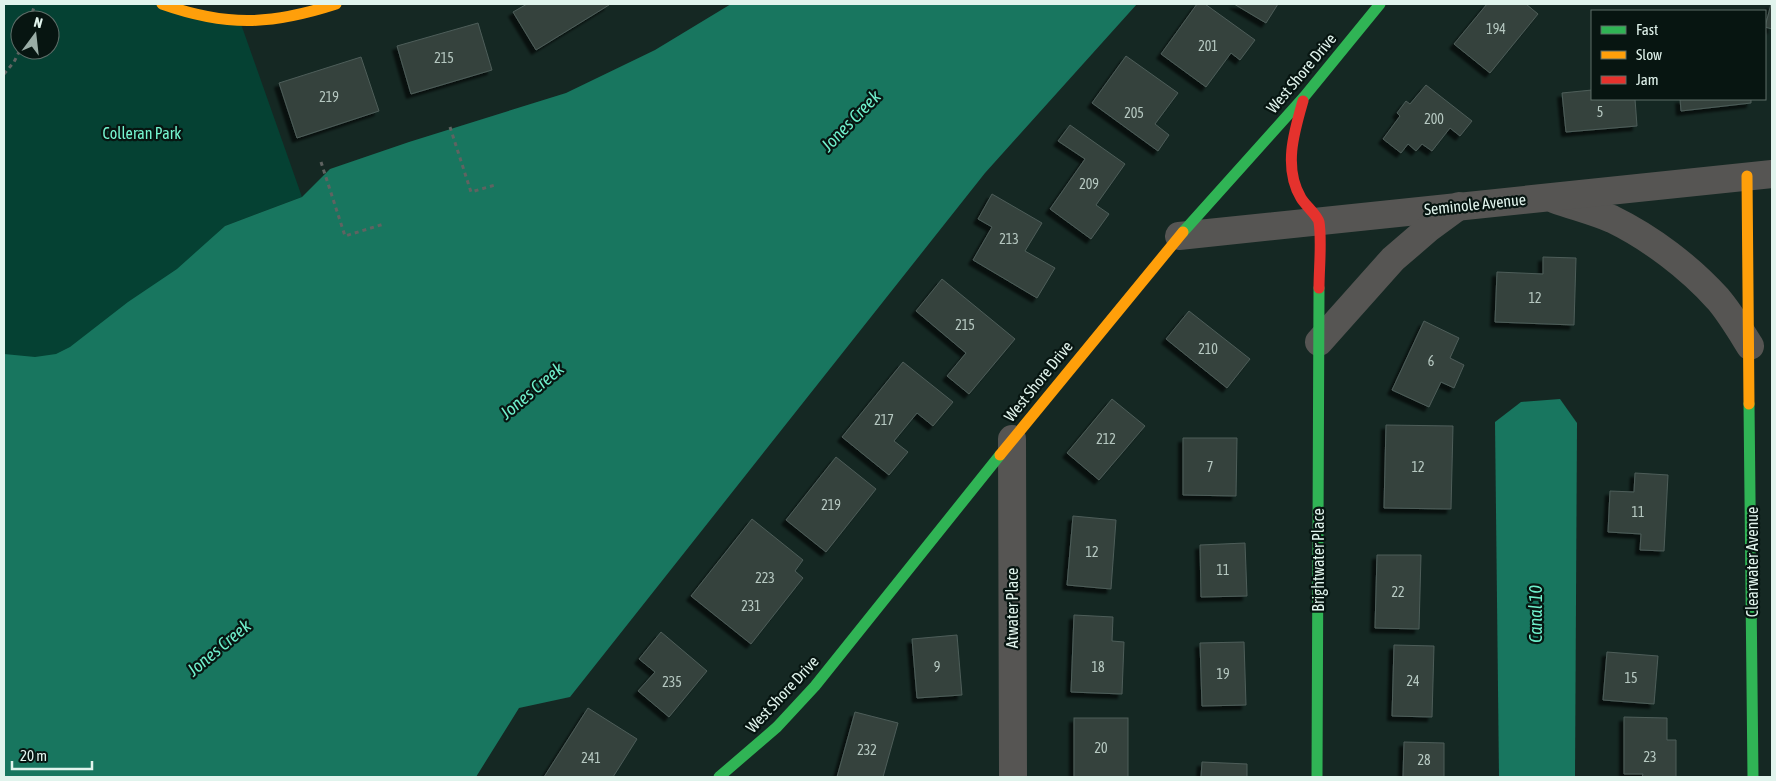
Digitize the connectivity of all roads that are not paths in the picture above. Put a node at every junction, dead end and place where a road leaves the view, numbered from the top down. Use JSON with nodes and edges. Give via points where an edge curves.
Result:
{"nodes":[{"id":1,"x":162,"y":4,"type":"edge"},
{"id":2,"x":336,"y":4,"type":"edge"},
{"id":3,"x":1380,"y":4,"type":"edge"},
{"id":4,"x":1304,"y":97,"type":"junction"},
{"id":5,"x":1760,"y":175,"type":"edge"},
{"id":6,"x":1548,"y":197,"type":"junction"},
{"id":7,"x":1460,"y":206,"type":"junction"},
{"id":8,"x":1319,"y":220,"type":"junction"},
{"id":9,"x":1179,"y":236,"type":"junction"},
{"id":10,"x":1320,"y":342,"type":"junction"},
{"id":11,"x":1750,"y":346,"type":"junction"},
{"id":12,"x":1012,"y":439,"type":"junction"},
{"id":13,"x":719,"y":777,"type":"edge"},
{"id":14,"x":1013,"y":777,"type":"edge"},
{"id":15,"x":1317,"y":777,"type":"edge"},
{"id":16,"x":1754,"y":777,"type":"edge"}],
"edges":[{"from":1,"to":2,"type":"street","via":[[225,20],[250,22],[297,16]]},
{"from":3,"to":4,"type":"street","name":"West Shore Drive"},
{"from":4,"to":8,"type":"street","via":[[1291,161],[1298,192]]},
{"from":4,"to":9,"type":"street","name":"West Shore Drive"},
{"from":5,"to":6,"type":"street","name":"Seminole Avenue"},
{"from":5,"to":11,"type":"street","name":"Clearwater Avenue"},
{"from":6,"to":7,"type":"street","name":"Seminole Avenue"},
{"from":6,"to":11,"type":"street","via":[[1611,219],[1672,258],[1719,300]]},
{"from":7,"to":8,"type":"street","name":"Seminole Avenue"},
{"from":7,"to":10,"type":"street","via":[[1393,258]]},
{"from":8,"to":9,"type":"street","name":"Seminole Avenue"},
{"from":8,"to":10,"type":"street","name":"Brightwater Place"},
{"from":9,"to":12,"type":"street","name":"West Shore Drive"},
{"from":10,"to":15,"type":"street","name":"Brightwater Place"},
{"from":11,"to":16,"type":"street","name":"Clearwater Avenue"},
{"from":12,"to":13,"type":"street","name":"West Shore Drive","via":[[815,686],[777,727]]},
{"from":12,"to":14,"type":"street","name":"Atwater Place"}]}
